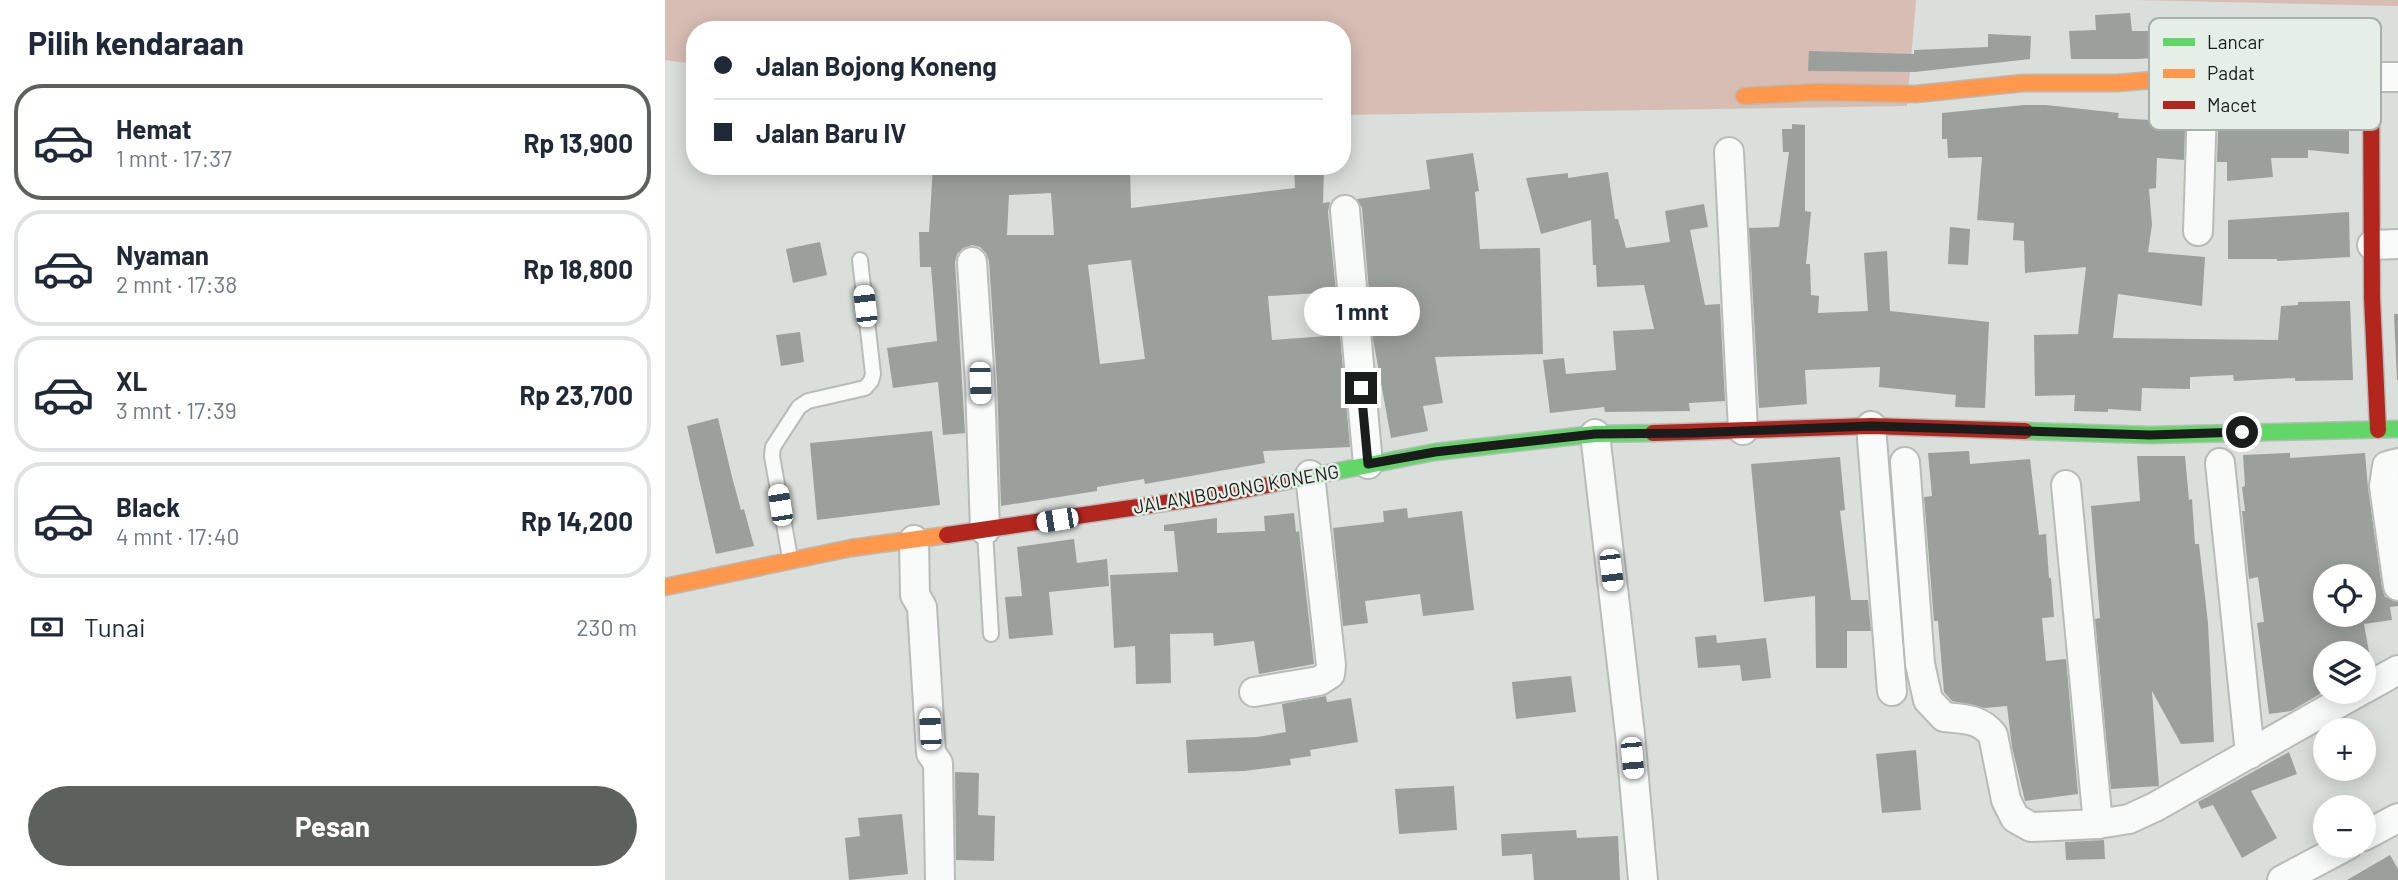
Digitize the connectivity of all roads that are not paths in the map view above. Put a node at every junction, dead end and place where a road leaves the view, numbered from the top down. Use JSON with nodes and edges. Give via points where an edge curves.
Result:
{"nodes":[{"id":1,"x":2385,"y":77,"type":"edge"},
{"id":2,"x":2149,"y":80,"type":"edge"},
{"id":3,"x":1744,"y":96,"type":"dead end"},
{"id":4,"x":2201,"y":130,"type":"edge"},
{"id":5,"x":1729,"y":152,"type":"dead end"},
{"id":6,"x":1345,"y":210,"type":"dead end"},
{"id":7,"x":2198,"y":231,"type":"dead end"},
{"id":8,"x":2385,"y":245,"type":"edge"},
{"id":9,"x":860,"y":260,"type":"dead end"},
{"id":10,"x":972,"y":261,"type":"dead end"},
{"id":11,"x":1871,"y":426,"type":"junction"},
{"id":12,"x":2398,"y":429,"type":"edge"},
{"id":13,"x":1743,"y":430,"type":"junction"},
{"id":14,"x":2378,"y":430,"type":"junction"},
{"id":15,"x":1595,"y":434,"type":"junction"},
{"id":16,"x":1905,"y":462,"type":"dead end"},
{"id":17,"x":2220,"y":463,"type":"dead end"},
{"id":18,"x":2398,"y":463,"type":"edge"},
{"id":19,"x":1368,"y":464,"type":"junction"},
{"id":20,"x":1310,"y":475,"type":"junction"},
{"id":21,"x":2066,"y":485,"type":"dead end"},
{"id":22,"x":985,"y":530,"type":"junction"},
{"id":23,"x":914,"y":540,"type":"junction"},
{"id":24,"x":791,"y":559,"type":"junction"},
{"id":25,"x":2398,"y":586,"type":"edge"},
{"id":26,"x":665,"y":587,"type":"edge"},
{"id":27,"x":991,"y":634,"type":"dead end"},
{"id":28,"x":2398,"y":670,"type":"edge"},
{"id":29,"x":2376,"y":682,"type":"edge"},
{"id":30,"x":1892,"y":691,"type":"dead end"},
{"id":31,"x":1254,"y":692,"type":"dead end"},
{"id":32,"x":2337,"y":704,"type":"edge"},
{"id":33,"x":2250,"y":754,"type":"junction"},
{"id":34,"x":2398,"y":818,"type":"edge"},
{"id":35,"x":2098,"y":824,"type":"junction"},
{"id":36,"x":2376,"y":830,"type":"edge"},
{"id":37,"x":2323,"y":858,"type":"edge"},
{"id":38,"x":940,"y":880,"type":"edge"},
{"id":39,"x":1643,"y":880,"type":"edge"},
{"id":40,"x":2282,"y":880,"type":"edge"}],
"edges":[{"from":1,"to":8,"type":"street"},
{"from":2,"to":3,"type":"street","via":[[2024,83],[1916,94]]},
{"from":4,"to":7,"type":"street"},
{"from":5,"to":13,"type":"street"},
{"from":6,"to":19,"type":"street"},
{"from":8,"to":14,"type":"street","via":[[2375,395]]},
{"from":9,"to":24,"type":"lane","via":[[871,381],[865,388],[807,401],[773,447]]},
{"from":10,"to":22,"type":"street"},
{"from":11,"to":13,"type":"street","name":"JALAN BOJONG KONENG"},
{"from":11,"to":14,"type":"street","name":"JALAN BOJONG KONENG","via":[[2150,435]]},
{"from":11,"to":30,"type":"street"},
{"from":12,"to":14,"type":"street","name":"JALAN BOJONG KONENG"},
{"from":13,"to":15,"type":"street","name":"JALAN BOJONG KONENG"},
{"from":15,"to":19,"type":"street","name":"JALAN BOJONG KONENG"},
{"from":15,"to":39,"type":"street"},
{"from":16,"to":35,"type":"street","via":[[1920,664],[1928,700],[1944,717],[1976,720],[1993,735],[2006,800],[2015,818],[2031,827]]},
{"from":17,"to":33,"type":"street"},
{"from":18,"to":25,"type":"street","via":[[2387,466],[2384,486]]},
{"from":19,"to":20,"type":"street","name":"JALAN BOJONG KONENG"},
{"from":20,"to":22,"type":"street","name":"JALAN BOJONG KONENG","via":[[1213,496]]},
{"from":20,"to":31,"type":"street","via":[[1330,674],[1318,681]]},
{"from":21,"to":35,"type":"street"},
{"from":22,"to":23,"type":"street","name":"JALAN BOJONG KONENG"},
{"from":22,"to":27,"type":"lane"},
{"from":23,"to":24,"type":"street","name":"JALAN BOJONG KONENG"},
{"from":23,"to":38,"type":"street","via":[[931,753],[938,763]]},
{"from":24,"to":26,"type":"street","name":"JALAN BOJONG KONENG"},
{"from":28,"to":29,"type":"street"},
{"from":32,"to":33,"type":"street"},
{"from":33,"to":35,"type":"street","via":[[2129,819]]},
{"from":34,"to":36,"type":"street"},
{"from":37,"to":40,"type":"street"}]}
